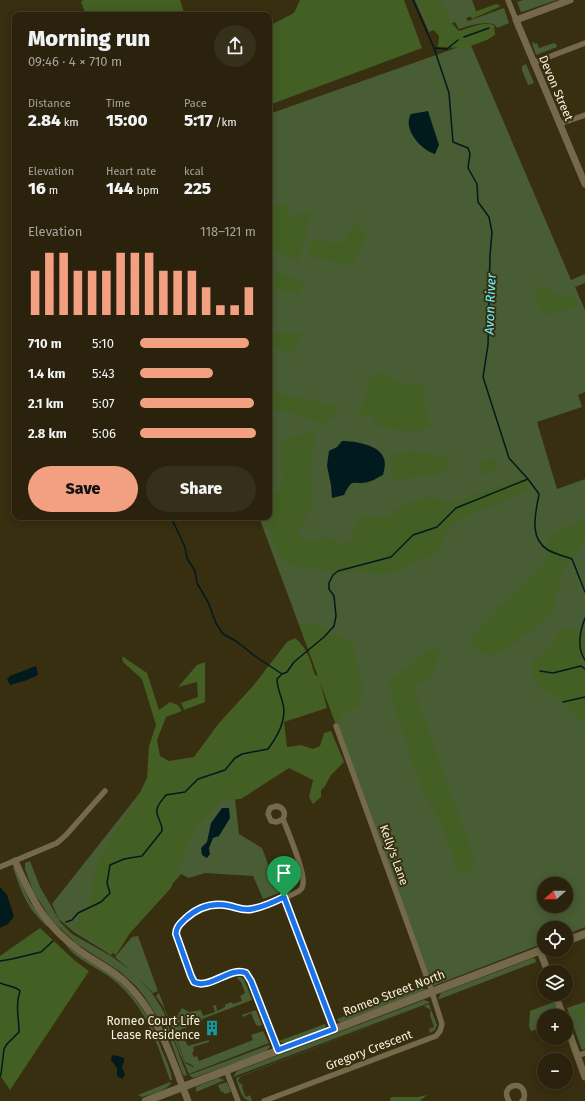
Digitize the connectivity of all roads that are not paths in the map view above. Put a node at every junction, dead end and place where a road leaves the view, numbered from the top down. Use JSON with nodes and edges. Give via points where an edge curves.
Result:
{"nodes":[{"id":1,"x":508,"y":0,"type":"edge"},
{"id":2,"x":570,"y":0,"type":"edge"},
{"id":3,"x":516,"y":20,"type":"junction"},
{"id":4,"x":585,"y":43,"type":"edge"},
{"id":5,"x":533,"y":62,"type":"junction"},
{"id":6,"x":585,"y":115,"type":"edge"},
{"id":7,"x":559,"y":124,"type":"junction"},
{"id":8,"x":585,"y":184,"type":"edge"},
{"id":9,"x":336,"y":726,"type":"dead end"},
{"id":10,"x":105,"y":791,"type":"dead end"},
{"id":11,"x":282,"y":819,"type":"dead end"},
{"id":12,"x":15,"y":861,"type":"junction"},
{"id":13,"x":0,"y":867,"type":"edge"},
{"id":14,"x":284,"y":897,"type":"junction"},
{"id":15,"x":585,"y":934,"type":"edge"},
{"id":16,"x":573,"y":938,"type":"edge"},
{"id":17,"x":537,"y":952,"type":"edge"},
{"id":18,"x":431,"y":992,"type":"junction"},
{"id":19,"x":334,"y":1029,"type":"junction"},
{"id":20,"x":573,"y":1044,"type":"edge"},
{"id":21,"x":278,"y":1050,"type":"junction"},
{"id":22,"x":585,"y":1054,"type":"edge"},
{"id":23,"x":577,"y":1056,"type":"junction"},
{"id":24,"x":226,"y":1070,"type":"junction"},
{"id":25,"x":585,"y":1077,"type":"edge"},
{"id":26,"x":182,"y":1086,"type":"junction"},
{"id":27,"x":523,"y":1100,"type":"edge"},
{"id":28,"x":146,"y":1101,"type":"edge"},
{"id":29,"x":188,"y":1101,"type":"edge"},
{"id":30,"x":238,"y":1101,"type":"edge"},
{"id":31,"x":264,"y":1101,"type":"edge"},
{"id":32,"x":510,"y":1101,"type":"edge"}],
"edges":[{"from":1,"to":3,"type":"street","name":"Devon Street"},
{"from":2,"to":3,"type":"street"},
{"from":3,"to":5,"type":"street","name":"Devon Street"},
{"from":4,"to":5,"type":"street"},
{"from":5,"to":7,"type":"street","name":"Devon Street"},
{"from":6,"to":7,"type":"street"},
{"from":7,"to":8,"type":"street","name":"Devon Street"},
{"from":9,"to":18,"type":"street","name":"Kelly's Lane"},
{"from":10,"to":12,"type":"street","via":[[56,843]]},
{"from":11,"to":14,"type":"street","via":[[304,879],[301,889]]},
{"from":12,"to":13,"type":"street"},
{"from":12,"to":26,"type":"street","via":[[38,908],[52,927],[80,951],[119,976],[141,999],[157,1024]]},
{"from":14,"to":19,"type":"street"},
{"from":14,"to":21,"type":"street","via":[[252,909],[243,910],[223,905],[204,906],[192,912],[176,930],[194,982],[201,984],[238,971],[246,973]]},
{"from":15,"to":16,"type":"main road"},
{"from":17,"to":18,"type":"main road","name":"Romeo Street North"},
{"from":18,"to":19,"type":"main road","name":"Romeo Street North"},
{"from":18,"to":31,"type":"street","name":"Gregory Crescent","via":[[442,1024],[436,1036]]},
{"from":19,"to":21,"type":"main road","name":"Romeo Street North"},
{"from":20,"to":23,"type":"street"},
{"from":21,"to":24,"type":"main road","name":"Romeo Street North"},
{"from":22,"to":23,"type":"street"},
{"from":23,"to":25,"type":"street"},
{"from":24,"to":26,"type":"main road","name":"Romeo Street North"},
{"from":24,"to":30,"type":"street"},
{"from":26,"to":28,"type":"main road","name":"Romeo Street North"},
{"from":26,"to":29,"type":"street"},
{"from":27,"to":32,"type":"street","via":[[525,1095],[522,1088],[517,1085],[507,1091],[506,1095]]}]}
